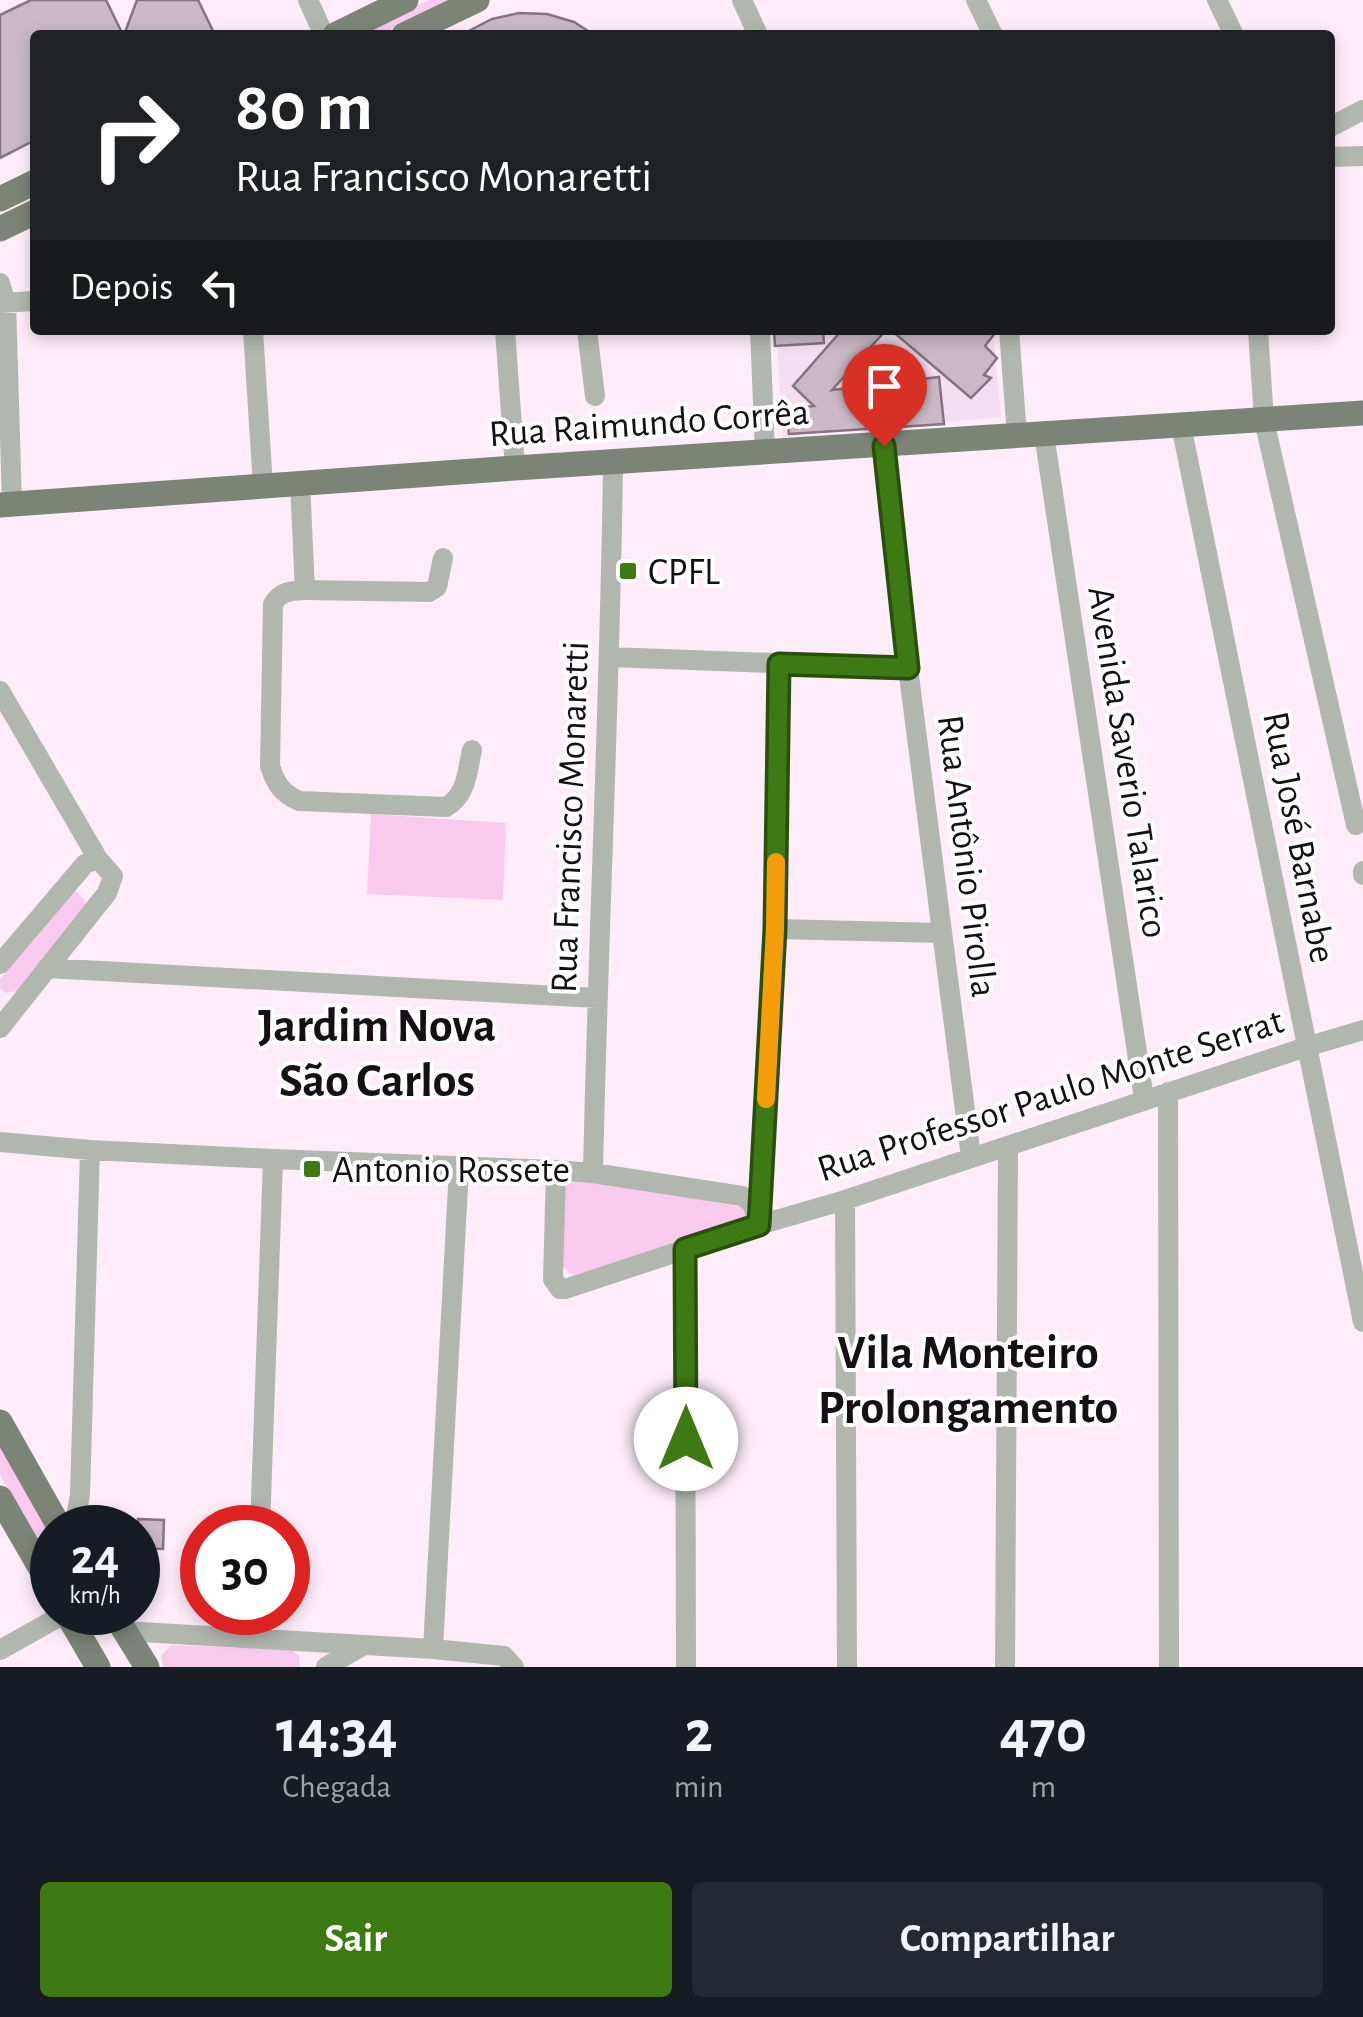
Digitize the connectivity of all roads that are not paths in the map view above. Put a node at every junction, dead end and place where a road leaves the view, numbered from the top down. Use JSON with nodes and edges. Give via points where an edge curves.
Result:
{"nodes":[{"id":1,"x":308,"y":0,"type":"edge"},
{"id":2,"x":406,"y":0,"type":"edge"},
{"id":3,"x":476,"y":0,"type":"edge"},
{"id":4,"x":742,"y":0,"type":"edge"},
{"id":5,"x":976,"y":0,"type":"edge"},
{"id":6,"x":1217,"y":0,"type":"edge"},
{"id":7,"x":322,"y":30,"type":"edge"},
{"id":8,"x":345,"y":30,"type":"edge"},
{"id":9,"x":414,"y":30,"type":"edge"},
{"id":10,"x":756,"y":30,"type":"edge"},
{"id":11,"x":991,"y":30,"type":"edge"},
{"id":12,"x":1232,"y":30,"type":"edge"},
{"id":13,"x":1363,"y":110,"type":"edge"},
{"id":14,"x":1335,"y":124,"type":"edge"},
{"id":15,"x":1363,"y":156,"type":"edge"},
{"id":16,"x":1335,"y":157,"type":"edge"},
{"id":17,"x":30,"y":184,"type":"edge"},
{"id":18,"x":0,"y":199,"type":"edge"},
{"id":19,"x":30,"y":214,"type":"edge"},
{"id":20,"x":0,"y":229,"type":"edge"},
{"id":21,"x":2,"y":296,"type":"edge"},
{"id":22,"x":30,"y":300,"type":"edge"},
{"id":23,"x":253,"y":335,"type":"edge"},
{"id":24,"x":506,"y":335,"type":"edge"},
{"id":25,"x":588,"y":335,"type":"edge"},
{"id":26,"x":760,"y":335,"type":"edge"},
{"id":27,"x":1009,"y":335,"type":"edge"},
{"id":28,"x":1258,"y":335,"type":"edge"},
{"id":29,"x":594,"y":396,"type":"dead end"},
{"id":30,"x":1363,"y":413,"type":"edge"},
{"id":31,"x":1264,"y":420,"type":"junction"},
{"id":32,"x":1180,"y":425,"type":"junction"},
{"id":33,"x":1044,"y":434,"type":"junction"},
{"id":34,"x":1017,"y":436,"type":"junction"},
{"id":35,"x":884,"y":446,"type":"junction"},
{"id":36,"x":765,"y":452,"type":"junction"},
{"id":37,"x":613,"y":463,"type":"junction"},
{"id":38,"x":515,"y":468,"type":"junction"},
{"id":39,"x":300,"y":484,"type":"junction"},
{"id":40,"x":263,"y":486,"type":"junction"},
{"id":41,"x":6,"y":505,"type":"edge"},
{"id":42,"x":443,"y":558,"type":"dead end"},
{"id":43,"x":305,"y":590,"type":"junction"},
{"id":44,"x":610,"y":656,"type":"junction"},
{"id":45,"x":779,"y":664,"type":"junction"},
{"id":46,"x":908,"y":668,"type":"junction"},
{"id":47,"x":0,"y":691,"type":"edge"},
{"id":48,"x":472,"y":750,"type":"dead end"},
{"id":49,"x":1356,"y":825,"type":"dead end"},
{"id":50,"x":98,"y":859,"type":"junction"},
{"id":51,"x":775,"y":929,"type":"junction"},
{"id":52,"x":942,"y":933,"type":"junction"},
{"id":53,"x":0,"y":964,"type":"edge"},
{"id":54,"x":47,"y":968,"type":"junction"},
{"id":55,"x":597,"y":998,"type":"junction"},
{"id":56,"x":2,"y":1023,"type":"edge"},
{"id":57,"x":1363,"y":1030,"type":"edge"},
{"id":58,"x":1306,"y":1047,"type":"junction"},
{"id":59,"x":1168,"y":1092,"type":"junction"},
{"id":60,"x":1144,"y":1100,"type":"junction"},
{"id":61,"x":0,"y":1142,"type":"edge"},
{"id":62,"x":1008,"y":1146,"type":"junction"},
{"id":63,"x":90,"y":1150,"type":"junction"},
{"id":64,"x":972,"y":1157,"type":"junction"},
{"id":65,"x":273,"y":1160,"type":"junction"},
{"id":66,"x":459,"y":1168,"type":"junction"},
{"id":67,"x":556,"y":1170,"type":"junction"},
{"id":68,"x":594,"y":1173,"type":"junction"},
{"id":69,"x":845,"y":1200,"type":"junction"},
{"id":70,"x":759,"y":1225,"type":"junction"},
{"id":71,"x":685,"y":1249,"type":"junction"},
{"id":72,"x":1363,"y":1322,"type":"edge"},
{"id":73,"x":0,"y":1422,"type":"edge"},
{"id":74,"x":0,"y":1498,"type":"edge"},
{"id":75,"x":47,"y":1505,"type":"edge"},
{"id":76,"x":78,"y":1505,"type":"edge"},
{"id":77,"x":261,"y":1505,"type":"edge"},
{"id":78,"x":30,"y":1543,"type":"edge"},
{"id":79,"x":160,"y":1627,"type":"edge"},
{"id":80,"x":30,"y":1633,"type":"edge"},
{"id":81,"x":79,"y":1635,"type":"edge"},
{"id":82,"x":88,"y":1635,"type":"edge"},
{"id":83,"x":126,"y":1635,"type":"edge"},
{"id":84,"x":256,"y":1635,"type":"edge"},
{"id":85,"x":81,"y":1638,"type":"junction"},
{"id":86,"x":256,"y":1638,"type":"junction"},
{"id":87,"x":364,"y":1645,"type":"junction"},
{"id":88,"x":433,"y":1649,"type":"junction"},
{"id":89,"x":0,"y":1650,"type":"edge"},
{"id":90,"x":98,"y":1667,"type":"edge"},
{"id":91,"x":146,"y":1667,"type":"edge"},
{"id":92,"x":326,"y":1667,"type":"edge"},
{"id":93,"x":514,"y":1667,"type":"edge"},
{"id":94,"x":686,"y":1667,"type":"edge"},
{"id":95,"x":847,"y":1667,"type":"edge"},
{"id":96,"x":1005,"y":1667,"type":"edge"},
{"id":97,"x":1170,"y":1667,"type":"edge"}],
"edges":[{"from":1,"to":7,"type":"street"},
{"from":2,"to":8,"type":"main road"},
{"from":3,"to":9,"type":"main road"},
{"from":4,"to":10,"type":"street"},
{"from":5,"to":11,"type":"street"},
{"from":6,"to":12,"type":"street"},
{"from":13,"to":14,"type":"street"},
{"from":15,"to":16,"type":"street"},
{"from":17,"to":18,"type":"main road"},
{"from":19,"to":20,"type":"main road"},
{"from":21,"to":22,"type":"street"},
{"from":21,"to":41,"type":"street"},
{"from":23,"to":40,"type":"street"},
{"from":24,"to":38,"type":"street"},
{"from":25,"to":29,"type":"street"},
{"from":26,"to":36,"type":"street"},
{"from":27,"to":34,"type":"street"},
{"from":28,"to":31,"type":"street"},
{"from":30,"to":31,"type":"main road","name":"Rua Raimundo Corrêa"},
{"from":31,"to":32,"type":"main road","name":"Rua Raimundo Corrêa"},
{"from":31,"to":49,"type":"street"},
{"from":32,"to":33,"type":"main road","name":"Rua Raimundo Corrêa"},
{"from":32,"to":58,"type":"street","name":"Rua José Barnabe"},
{"from":33,"to":34,"type":"main road","name":"Rua Raimundo Corrêa"},
{"from":33,"to":60,"type":"street","name":"Avenida Saverio Talarico"},
{"from":34,"to":35,"type":"main road","name":"Rua Raimundo Corrêa"},
{"from":35,"to":36,"type":"main road","name":"Rua Raimundo Corrêa"},
{"from":35,"to":46,"type":"street","name":"Rua Antônio Pirolla"},
{"from":36,"to":37,"type":"main road","name":"Rua Raimundo Corrêa"},
{"from":37,"to":38,"type":"main road","name":"Rua Raimundo Corrêa"},
{"from":37,"to":44,"type":"street","name":"Rua Francisco Monaretti"},
{"from":38,"to":39,"type":"main road","name":"Rua Raimundo Corrêa"},
{"from":39,"to":40,"type":"main road","name":"Rua Raimundo Corrêa"},
{"from":39,"to":43,"type":"street"},
{"from":40,"to":41,"type":"main road","name":"Rua Raimundo Corrêa"},
{"from":42,"to":43,"type":"street","via":[[437,586],[429,592]]},
{"from":43,"to":48,"type":"street","via":[[286,592],[273,604],[270,766],[284,794],[299,802],[446,806],[463,790]]},
{"from":44,"to":45,"type":"street"},
{"from":44,"to":55,"type":"street","name":"Rua Francisco Monaretti"},
{"from":45,"to":46,"type":"street"},
{"from":45,"to":51,"type":"street"},
{"from":46,"to":52,"type":"street","name":"Rua Antônio Pirolla"},
{"from":47,"to":50,"type":"street"},
{"from":50,"to":53,"type":"street","via":[[85,864]]},
{"from":50,"to":54,"type":"street","via":[[114,876],[112,884]]},
{"from":51,"to":52,"type":"street"},
{"from":51,"to":70,"type":"street"},
{"from":52,"to":64,"type":"street","name":"Rua Antônio Pirolla"},
{"from":54,"to":55,"type":"street"},
{"from":54,"to":56,"type":"street"},
{"from":55,"to":68,"type":"street","name":"Rua Francisco Monaretti"},
{"from":57,"to":58,"type":"street","name":"Rua Professor Paulo Monte Serrat"},
{"from":58,"to":59,"type":"street","name":"Rua Professor Paulo Monte Serrat"},
{"from":58,"to":72,"type":"street","name":"Rua José Barnabe"},
{"from":59,"to":60,"type":"street","name":"Rua Professor Paulo Monte Serrat"},
{"from":59,"to":97,"type":"street"},
{"from":60,"to":62,"type":"street","name":"Rua Professor Paulo Monte Serrat"},
{"from":61,"to":63,"type":"street"},
{"from":62,"to":64,"type":"street","name":"Rua Professor Paulo Monte Serrat"},
{"from":62,"to":96,"type":"street"},
{"from":63,"to":65,"type":"street"},
{"from":63,"to":76,"type":"street"},
{"from":64,"to":69,"type":"street","name":"Rua Professor Paulo Monte Serrat"},
{"from":65,"to":66,"type":"street"},
{"from":65,"to":77,"type":"street"},
{"from":66,"to":67,"type":"street"},
{"from":66,"to":88,"type":"street"},
{"from":67,"to":68,"type":"street"},
{"from":67,"to":71,"type":"street","via":[[553,1278],[560,1289]]},
{"from":68,"to":70,"type":"street","via":[[742,1196],[752,1203]]},
{"from":69,"to":70,"type":"street","name":"Rua Professor Paulo Monte Serrat"},
{"from":69,"to":95,"type":"street"},
{"from":70,"to":71,"type":"street"},
{"from":71,"to":94,"type":"street"},
{"from":73,"to":75,"type":"main road"},
{"from":74,"to":78,"type":"main road"},
{"from":79,"to":86,"type":"street"},
{"from":80,"to":89,"type":"street"},
{"from":81,"to":85,"type":"main road"},
{"from":82,"to":85,"type":"main road"},
{"from":83,"to":91,"type":"main road"},
{"from":84,"to":86,"type":"street"},
{"from":85,"to":90,"type":"main road"},
{"from":86,"to":87,"type":"street"},
{"from":87,"to":88,"type":"street"},
{"from":87,"to":92,"type":"street"},
{"from":88,"to":93,"type":"street","via":[[504,1656]]}]}
